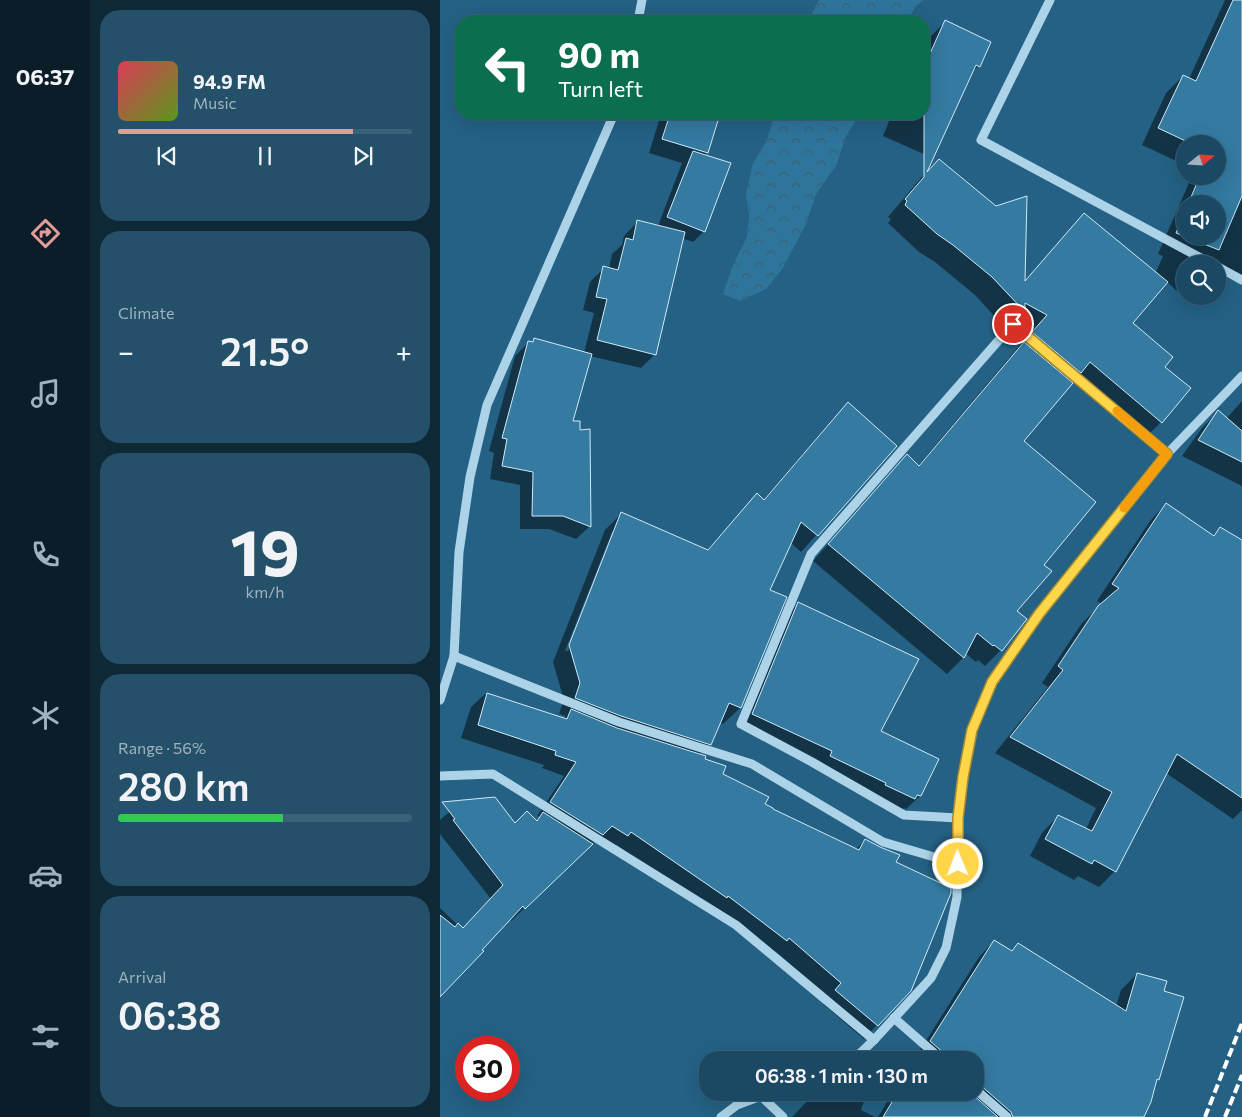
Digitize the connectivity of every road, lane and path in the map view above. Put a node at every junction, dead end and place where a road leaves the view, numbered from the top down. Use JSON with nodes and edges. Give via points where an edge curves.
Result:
{"nodes":[{"id":1,"x":642,"y":0,"type":"edge"},
{"id":2,"x":1050,"y":0,"type":"edge"},
{"id":3,"x":639,"y":15,"type":"edge"},
{"id":4,"x":611,"y":120,"type":"edge"},
{"id":5,"x":1195,"y":255,"type":"edge"},
{"id":6,"x":1226,"y":271,"type":"edge"},
{"id":7,"x":1242,"y":280,"type":"edge"},
{"id":8,"x":1242,"y":376,"type":"edge"},
{"id":9,"x":1167,"y":454,"type":"junction"},
{"id":10,"x":454,"y":656,"type":"junction"},
{"id":11,"x":440,"y":700,"type":"edge"},
{"id":12,"x":440,"y":776,"type":"edge"},
{"id":13,"x":958,"y":818,"type":"junction"},
{"id":14,"x":958,"y":864,"type":"junction"},
{"id":15,"x":894,"y":1018,"type":"junction"},
{"id":16,"x":874,"y":1040,"type":"junction"},
{"id":17,"x":862,"y":1051,"type":"edge"},
{"id":18,"x":932,"y":1051,"type":"edge"},
{"id":19,"x":984,"y":1097,"type":"edge"},
{"id":20,"x":750,"y":1101,"type":"edge"},
{"id":21,"x":767,"y":1101,"type":"edge"},
{"id":22,"x":720,"y":1117,"type":"edge"},
{"id":23,"x":783,"y":1117,"type":"edge"},
{"id":24,"x":1007,"y":1117,"type":"edge"}],
"edges":[{"from":1,"to":3,"type":"street"},
{"from":2,"to":5,"type":"street","via":[[981,140]]},
{"from":4,"to":10,"type":"street","via":[[487,405],[470,477],[459,552]]},
{"from":6,"to":7,"type":"street"},
{"from":8,"to":9,"type":"street"},
{"from":9,"to":13,"type":"street","via":[[1039,614],[992,682],[972,730]]},
{"from":9,"to":13,"type":"street","via":[[1013,324],[811,554],[741,724],[904,815]]},
{"from":10,"to":11,"type":"street"},
{"from":10,"to":14,"type":"street","via":[[619,722],[752,764],[883,842]]},
{"from":12,"to":16,"type":"street","via":[[493,774],[736,926]]},
{"from":13,"to":14,"type":"street"},
{"from":14,"to":15,"type":"street","via":[[957,896],[946,948],[931,978]]},
{"from":15,"to":16,"type":"street"},
{"from":15,"to":18,"type":"street"},
{"from":16,"to":17,"type":"street"},
{"from":19,"to":24,"type":"street"},
{"from":20,"to":22,"type":"street"},
{"from":21,"to":23,"type":"street"}]}
